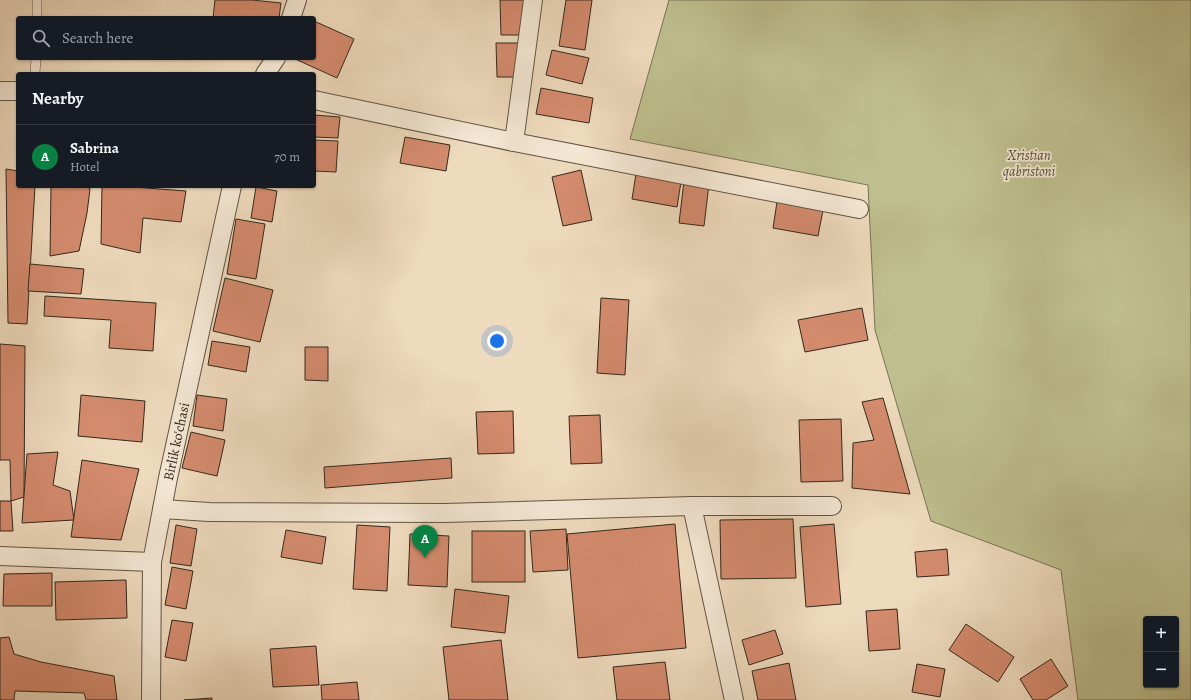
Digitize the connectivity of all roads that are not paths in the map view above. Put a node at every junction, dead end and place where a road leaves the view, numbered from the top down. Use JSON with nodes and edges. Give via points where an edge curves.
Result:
{"nodes":[{"id":1,"x":37,"y":0,"type":"edge"},
{"id":2,"x":297,"y":0,"type":"edge"},
{"id":3,"x":533,"y":0,"type":"edge"},
{"id":4,"x":37,"y":16,"type":"edge"},
{"id":5,"x":292,"y":16,"type":"edge"},
{"id":6,"x":36,"y":60,"type":"edge"},
{"id":7,"x":275,"y":60,"type":"edge"},
{"id":8,"x":35,"y":72,"type":"edge"},
{"id":9,"x":266,"y":72,"type":"edge"},
{"id":10,"x":0,"y":91,"type":"edge"},
{"id":11,"x":16,"y":91,"type":"edge"},
{"id":12,"x":316,"y":100,"type":"edge"},
{"id":13,"x":514,"y":142,"type":"junction"},
{"id":14,"x":232,"y":188,"type":"edge"},
{"id":15,"x":859,"y":209,"type":"dead end"},
{"id":16,"x":692,"y":506,"type":"junction"},
{"id":17,"x":832,"y":506,"type":"dead end"},
{"id":18,"x":162,"y":509,"type":"junction"},
{"id":19,"x":0,"y":556,"type":"edge"},
{"id":20,"x":152,"y":562,"type":"junction"},
{"id":21,"x":151,"y":700,"type":"edge"},
{"id":22,"x":734,"y":700,"type":"edge"}],
"edges":[{"from":1,"to":4,"type":"lane"},
{"from":2,"to":5,"type":"street"},
{"from":3,"to":13,"type":"street"},
{"from":6,"to":8,"type":"lane"},
{"from":7,"to":9,"type":"street"},
{"from":10,"to":11,"type":"street"},
{"from":12,"to":13,"type":"street"},
{"from":13,"to":15,"type":"street"},
{"from":14,"to":18,"type":"street","name":"Birlik ko'chasi"},
{"from":16,"to":17,"type":"street"},
{"from":16,"to":18,"type":"street","via":[[444,514],[209,512]]},
{"from":16,"to":22,"type":"street"},
{"from":18,"to":20,"type":"street","name":"Birlik ko'chasi"},
{"from":19,"to":20,"type":"street"},
{"from":20,"to":21,"type":"street","name":"Birlik ko'chasi"}]}
